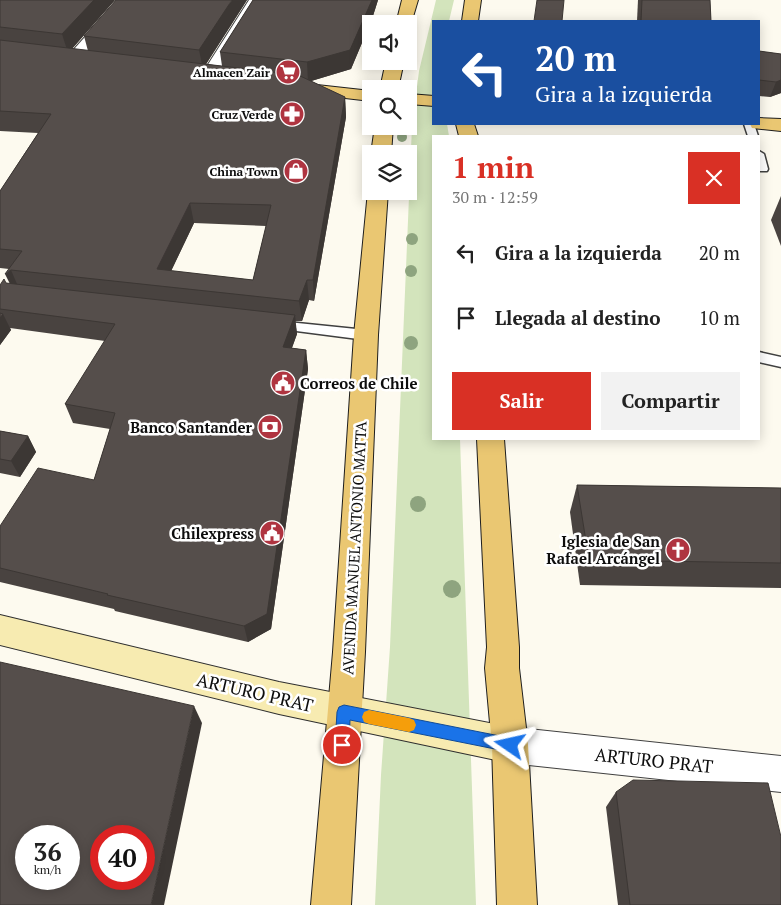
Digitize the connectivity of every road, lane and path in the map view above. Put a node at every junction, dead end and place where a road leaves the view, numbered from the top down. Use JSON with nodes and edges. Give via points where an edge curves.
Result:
{"nodes":[{"id":1,"x":126,"y":0,"type":"edge"},
{"id":2,"x":257,"y":0,"type":"edge"},
{"id":3,"x":410,"y":0,"type":"edge"},
{"id":4,"x":473,"y":0,"type":"edge"},
{"id":5,"x":406,"y":15,"type":"edge"},
{"id":6,"x":470,"y":20,"type":"edge"},
{"id":7,"x":55,"y":58,"type":"edge"},
{"id":8,"x":73,"y":60,"type":"junction"},
{"id":9,"x":92,"y":63,"type":"edge"},
{"id":10,"x":189,"y":75,"type":"edge"},
{"id":11,"x":209,"y":77,"type":"junction"},
{"id":12,"x":228,"y":80,"type":"edge"},
{"id":13,"x":287,"y":87,"type":"edge"},
{"id":14,"x":362,"y":95,"type":"edge"},
{"id":15,"x":417,"y":100,"type":"edge"},
{"id":16,"x":432,"y":101,"type":"edge"},
{"id":17,"x":760,"y":124,"type":"edge"},
{"id":18,"x":781,"y":125,"type":"edge"},
{"id":19,"x":760,"y":157,"type":"edge"},
{"id":20,"x":764,"y":169,"type":"dead end"},
{"id":21,"x":377,"y":200,"type":"edge"},
{"id":22,"x":267,"y":324,"type":"edge"},
{"id":23,"x":366,"y":334,"type":"junction"},
{"id":24,"x":760,"y":357,"type":"edge"},
{"id":25,"x":781,"y":362,"type":"edge"},
{"id":26,"x":490,"y":440,"type":"edge"},
{"id":27,"x":0,"y":630,"type":"edge"},
{"id":28,"x":344,"y":712,"type":"junction"},
{"id":29,"x":510,"y":745,"type":"junction"},
{"id":30,"x":781,"y":774,"type":"edge"},
{"id":31,"x":330,"y":905,"type":"edge"},
{"id":32,"x":517,"y":905,"type":"edge"}],
"edges":[{"from":1,"to":8,"type":"street"},
{"from":2,"to":11,"type":"street"},
{"from":3,"to":5,"type":"main road"},
{"from":4,"to":6,"type":"main road"},
{"from":7,"to":8,"type":"main road"},
{"from":8,"to":9,"type":"main road"},
{"from":10,"to":11,"type":"main road"},
{"from":11,"to":12,"type":"main road"},
{"from":13,"to":14,"type":"main road"},
{"from":15,"to":16,"type":"main road"},
{"from":17,"to":18,"type":"main road"},
{"from":19,"to":20,"type":"lane"},
{"from":21,"to":23,"type":"main road","name":"AVENIDA MANUEL ANTONIO MATTA"},
{"from":22,"to":23,"type":"lane"},
{"from":23,"to":28,"type":"main road","name":"AVENIDA MANUEL ANTONIO MATTA"},
{"from":24,"to":25,"type":"lane"},
{"from":26,"to":29,"type":"main road","via":[[502,668]]},
{"from":27,"to":28,"type":"street","name":"ARTURO PRAT"},
{"from":28,"to":29,"type":"street","name":"ARTURO PRAT"},
{"from":28,"to":31,"type":"main road","name":"AVENIDA MANUEL ANTONIO MATTA"},
{"from":29,"to":30,"type":"street","name":"ARTURO PRAT"},
{"from":29,"to":32,"type":"main road"}]}
